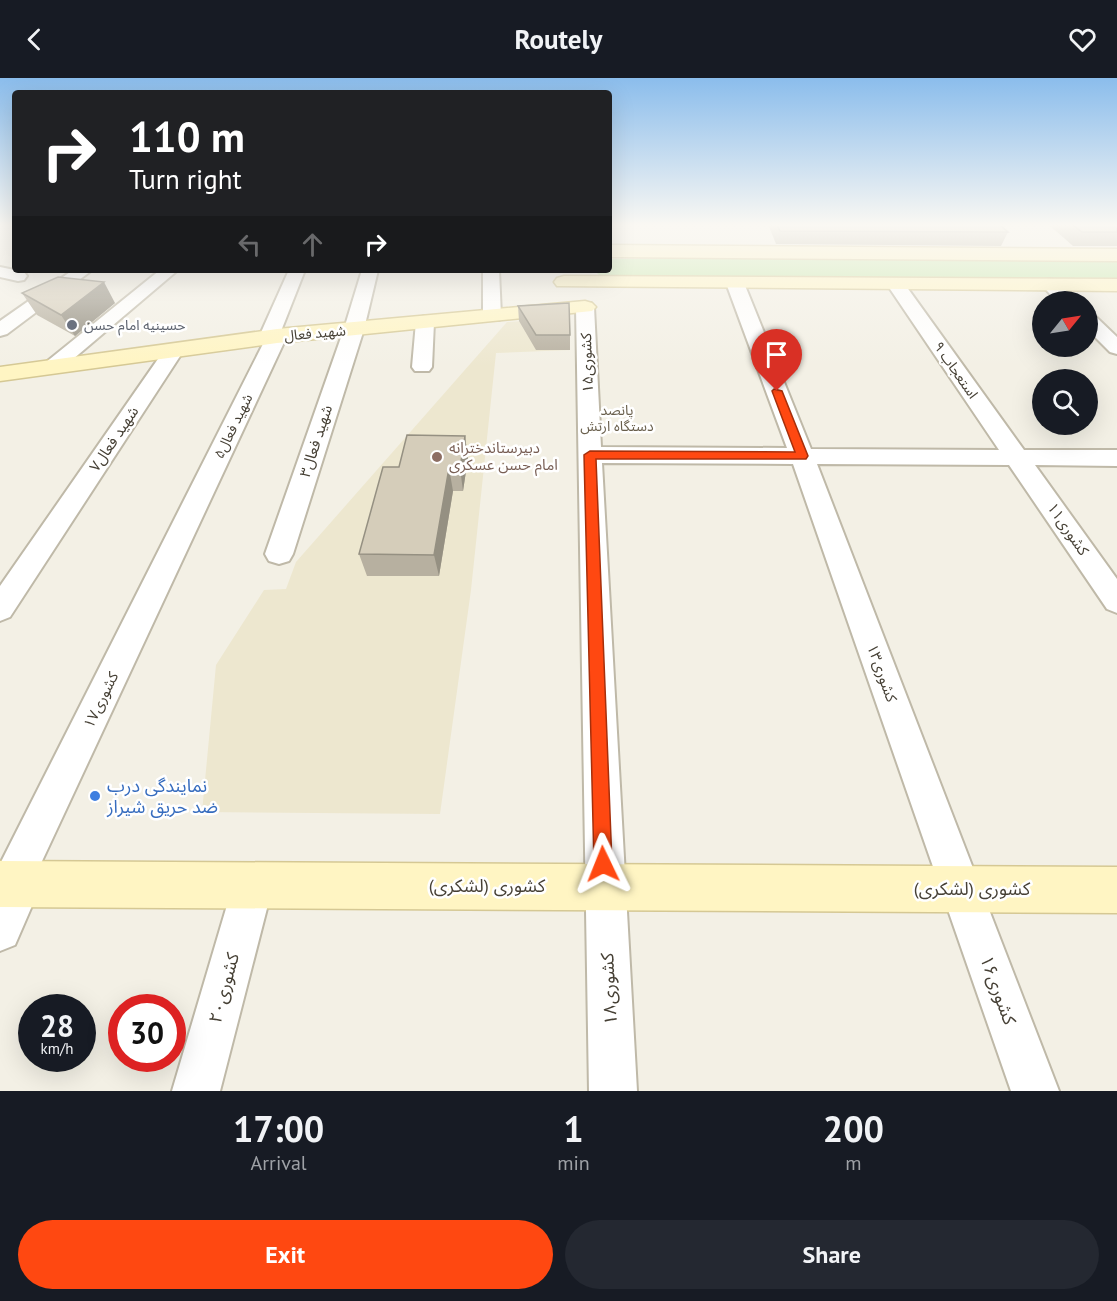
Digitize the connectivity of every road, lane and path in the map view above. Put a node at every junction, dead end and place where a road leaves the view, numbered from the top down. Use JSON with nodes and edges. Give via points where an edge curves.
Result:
{"nodes":[{"id":1,"x":0,"y":272,"type":"edge"},
{"id":2,"x":80,"y":273,"type":"edge"},
{"id":3,"x":166,"y":273,"type":"edge"},
{"id":4,"x":296,"y":273,"type":"edge"},
{"id":5,"x":369,"y":273,"type":"edge"},
{"id":6,"x":491,"y":273,"type":"edge"},
{"id":7,"x":18,"y":276,"type":"dead end"},
{"id":8,"x":560,"y":276,"type":"edge"},
{"id":9,"x":735,"y":283,"type":"junction"},
{"id":10,"x":895,"y":284,"type":"junction"},
{"id":11,"x":1050,"y":284,"type":"junction"},
{"id":12,"x":1117,"y":285,"type":"edge"},
{"id":13,"x":587,"y":286,"type":"edge"},
{"id":14,"x":1057,"y":291,"type":"edge"},
{"id":15,"x":492,"y":316,"type":"junction"},
{"id":16,"x":425,"y":322,"type":"junction"},
{"id":17,"x":354,"y":329,"type":"junction"},
{"id":18,"x":0,"y":330,"type":"edge"},
{"id":19,"x":1098,"y":330,"type":"edge"},
{"id":20,"x":273,"y":337,"type":"junction"},
{"id":21,"x":1117,"y":348,"type":"edge"},
{"id":22,"x":174,"y":350,"type":"junction"},
{"id":23,"x":52,"y":367,"type":"junction"},
{"id":24,"x":422,"y":367,"type":"dead end"},
{"id":25,"x":0,"y":374,"type":"edge"},
{"id":26,"x":590,"y":455,"type":"junction"},
{"id":27,"x":802,"y":456,"type":"junction"},
{"id":28,"x":1018,"y":458,"type":"junction"},
{"id":29,"x":1117,"y":458,"type":"edge"},
{"id":30,"x":190,"y":515,"type":"joint"},
{"id":31,"x":279,"y":554,"type":"dead end"},
{"id":32,"x":1117,"y":601,"type":"edge"},
{"id":33,"x":0,"y":609,"type":"edge"},
{"id":34,"x":11,"y":885,"type":"edge"},
{"id":35,"x":253,"y":885,"type":"junction"},
{"id":36,"x":604,"y":887,"type":"junction"},
{"id":37,"x":962,"y":889,"type":"junction"},
{"id":38,"x":1117,"y":890,"type":"edge"},
{"id":39,"x":0,"y":930,"type":"edge"},
{"id":40,"x":196,"y":1091,"type":"edge"},
{"id":41,"x":613,"y":1091,"type":"edge"},
{"id":42,"x":1035,"y":1091,"type":"edge"}],
"edges":[{"from":1,"to":7,"type":"street"},
{"from":2,"to":18,"type":"street"},
{"from":3,"to":23,"type":"street"},
{"from":4,"to":20,"type":"street","name":"شهید فعال۵"},
{"from":5,"to":17,"type":"street","name":"شهید فعال۳"},
{"from":6,"to":15,"type":"street"},
{"from":8,"to":13,"type":"street"},
{"from":9,"to":10,"type":"street","name":"شهید فعال"},
{"from":9,"to":13,"type":"street","name":"شهید فعال"},
{"from":9,"to":27,"type":"street","name":"۱۳کشوری"},
{"from":10,"to":11,"type":"street","name":"شهید فعال"},
{"from":10,"to":28,"type":"street","name":"استعجاب ۹"},
{"from":11,"to":12,"type":"street","name":"شهید فعال"},
{"from":11,"to":14,"type":"street"},
{"from":13,"to":15,"type":"street","name":"شهید فعال"},
{"from":13,"to":26,"type":"street","name":"کشوری۱۵"},
{"from":15,"to":16,"type":"street","name":"شهید فعال"},
{"from":16,"to":17,"type":"street","name":"شهید فعال"},
{"from":16,"to":24,"type":"street"},
{"from":17,"to":20,"type":"street","name":"شهید فعال"},
{"from":17,"to":31,"type":"street","name":"شهید فعال۳"},
{"from":19,"to":21,"type":"street"},
{"from":20,"to":22,"type":"street","name":"شهید فعال"},
{"from":20,"to":30,"type":"street","name":"شهید فعال۵"},
{"from":22,"to":23,"type":"street","name":"شهید فعال"},
{"from":22,"to":33,"type":"street","name":"شهید فعال۷"},
{"from":23,"to":25,"type":"street","name":"شهید فعال"},
{"from":26,"to":27,"type":"street"},
{"from":26,"to":36,"type":"street","name":"کشوری۱۵"},
{"from":27,"to":28,"type":"street"},
{"from":27,"to":37,"type":"street","name":"۱۳کشوری"},
{"from":28,"to":29,"type":"street"},
{"from":28,"to":32,"type":"street","name":"۱۱کشوری"},
{"from":30,"to":34,"type":"street","name":"۱۷کشوری"},
{"from":34,"to":35,"type":"street","name":"کشوری (لشکری)"},
{"from":34,"to":39,"type":"street","name":"۱۷کشوری"},
{"from":35,"to":36,"type":"street","name":"کشوری (لشکری)"},
{"from":35,"to":40,"type":"street","name":"کشوری۲۰"},
{"from":36,"to":37,"type":"street","name":"کشوری (لشکری)"},
{"from":36,"to":41,"type":"street","name":"کشوری۱۸"},
{"from":37,"to":38,"type":"street","name":"کشوری (لشکری)"},
{"from":37,"to":42,"type":"street","name":"کشوری۱۶"}]}
